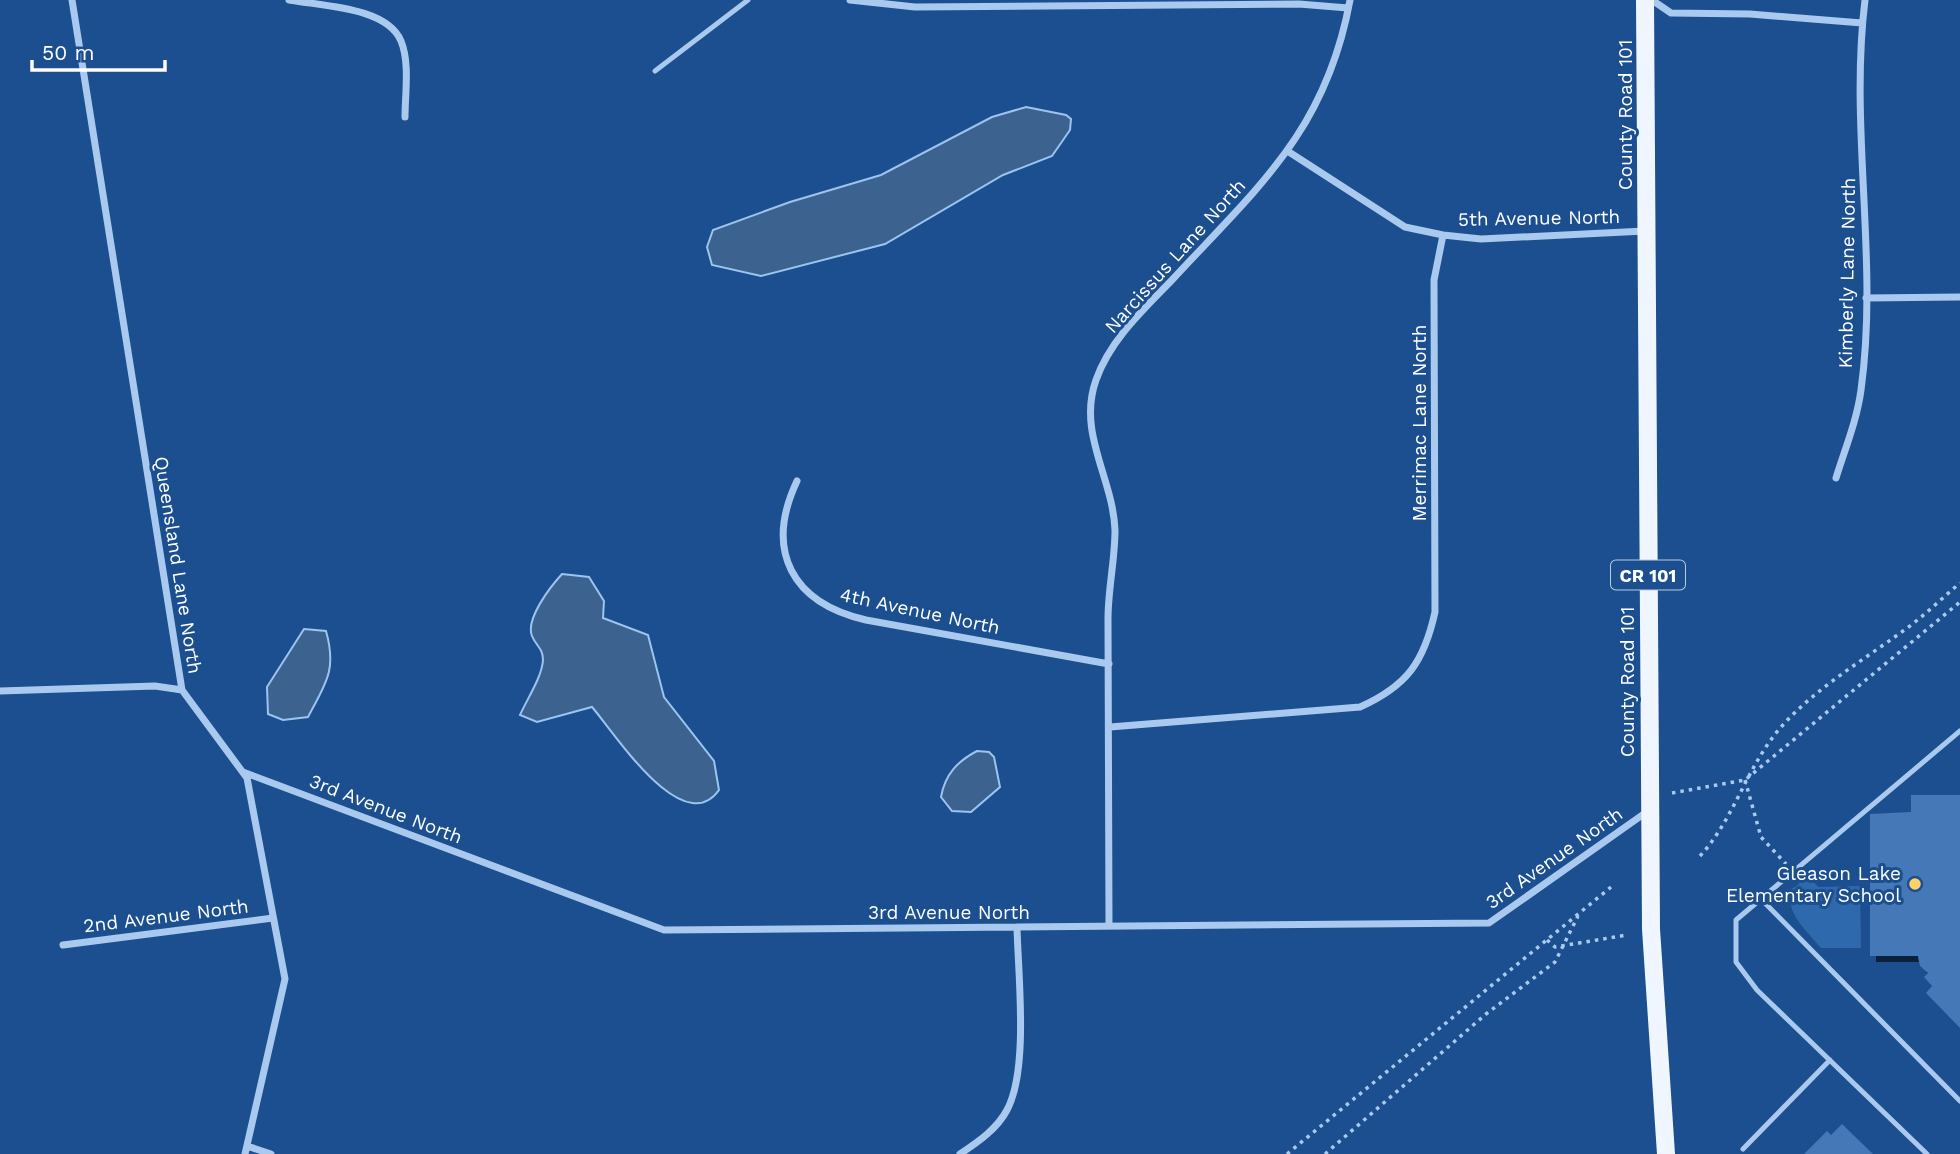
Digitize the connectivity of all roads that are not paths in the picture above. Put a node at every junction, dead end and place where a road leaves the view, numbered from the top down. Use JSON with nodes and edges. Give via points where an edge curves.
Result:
{"nodes":[{"id":1,"x":72,"y":0,"type":"edge"},
{"id":2,"x":289,"y":0,"type":"edge"},
{"id":3,"x":748,"y":0,"type":"edge"},
{"id":4,"x":850,"y":0,"type":"edge"},
{"id":5,"x":1646,"y":0,"type":"edge"},
{"id":6,"x":1652,"y":0,"type":"edge"},
{"id":7,"x":1865,"y":0,"type":"edge"},
{"id":8,"x":1349,"y":4,"type":"edge"},
{"id":9,"x":1862,"y":23,"type":"junction"},
{"id":10,"x":655,"y":71,"type":"dead end"},
{"id":11,"x":405,"y":117,"type":"dead end"},
{"id":12,"x":1289,"y":152,"type":"junction"},
{"id":13,"x":1646,"y":231,"type":"junction"},
{"id":14,"x":1443,"y":235,"type":"junction"},
{"id":15,"x":1866,"y":298,"type":"junction"},
{"id":16,"x":1960,"y":298,"type":"edge"},
{"id":17,"x":1836,"y":478,"type":"dead end"},
{"id":18,"x":797,"y":481,"type":"dead end"},
{"id":19,"x":1109,"y":664,"type":"junction"},
{"id":20,"x":182,"y":690,"type":"junction"},
{"id":21,"x":0,"y":691,"type":"edge"},
{"id":22,"x":1110,"y":727,"type":"junction"},
{"id":23,"x":1960,"y":731,"type":"edge"},
{"id":24,"x":243,"y":772,"type":"junction"},
{"id":25,"x":1649,"y":811,"type":"junction"},
{"id":26,"x":1760,"y":898,"type":"junction"},
{"id":27,"x":274,"y":918,"type":"junction"},
{"id":28,"x":1110,"y":926,"type":"junction"},
{"id":29,"x":1017,"y":927,"type":"junction"},
{"id":30,"x":63,"y":945,"type":"dead end"},
{"id":31,"x":1830,"y":1060,"type":"junction"},
{"id":32,"x":1960,"y":1101,"type":"edge"},
{"id":33,"x":1744,"y":1149,"type":"dead end"},
{"id":34,"x":246,"y":1150,"type":"edge"},
{"id":35,"x":271,"y":1154,"type":"edge"},
{"id":36,"x":960,"y":1154,"type":"edge"},
{"id":37,"x":1665,"y":1154,"type":"edge"},
{"id":38,"x":1927,"y":1154,"type":"edge"}],
"edges":[{"from":1,"to":20,"type":"street","name":"Queensland Lane North"},
{"from":2,"to":11,"type":"street","via":[[369,15],[383,19],[394,30],[405,58]]},
{"from":3,"to":10,"type":"lane"},
{"from":4,"to":8,"type":"street","via":[[915,7]]},
{"from":5,"to":13,"type":"main road","name":"County Road 101","number":"CR 101"},
{"from":6,"to":9,"type":"street","via":[[1671,13]]},
{"from":7,"to":9,"type":"street","name":"Kimberly Lane North"},
{"from":8,"to":12,"type":"street","name":"Narcissus Lane North","via":[[1340,51],[1321,97]]},
{"from":9,"to":15,"type":"street","name":"Kimberly Lane North","via":[[1858,86],[1866,193]]},
{"from":12,"to":14,"type":"street","name":"5th Avenue North","via":[[1405,227]]},
{"from":12,"to":19,"type":"street","name":"Narcissus Lane North","via":[[1121,334],[1095,382],[1091,436],[1115,527]]},
{"from":13,"to":14,"type":"street","name":"5th Avenue North","via":[[1481,239]]},
{"from":13,"to":25,"type":"main road","name":"County Road 101","number":"CR 101"},
{"from":14,"to":22,"type":"street","name":"Merrimac Lane North","via":[[1434,280],[1435,612],[1420,660],[1404,681],[1360,707]]},
{"from":15,"to":16,"type":"street"},
{"from":15,"to":17,"type":"street","name":"Kimberly Lane North","via":[[1861,391]]},
{"from":18,"to":19,"type":"street","name":"4th Avenue North","via":[[786,505],[782,532],[786,558],[797,582],[816,601],[839,614],[866,620]]},
{"from":19,"to":22,"type":"street","name":"Narcissus Lane North"},
{"from":20,"to":21,"type":"street","via":[[155,686]]},
{"from":20,"to":24,"type":"street","name":"Queensland Lane North"},
{"from":22,"to":28,"type":"street","name":"Narcissus Lane North"},
{"from":23,"to":26,"type":"lane"},
{"from":24,"to":27,"type":"street","name":"Queensland Lane North"},
{"from":24,"to":29,"type":"street","name":"3rd Avenue North","via":[[664,930]]},
{"from":25,"to":28,"type":"street","name":"3rd Avenue North","via":[[1489,923]]},
{"from":25,"to":37,"type":"main road","name":"County Road 101","number":"CR 101","via":[[1651,929]]},
{"from":26,"to":31,"type":"lane","via":[[1736,920],[1736,962],[1757,990]]},
{"from":26,"to":32,"type":"lane"},
{"from":27,"to":30,"type":"street","name":"2nd Avenue North"},
{"from":27,"to":34,"type":"street","name":"Queensland Lane North","via":[[285,979]]},
{"from":28,"to":29,"type":"street","name":"3rd Avenue North"},
{"from":29,"to":36,"type":"street","via":[[1020,1060],[1016,1085],[1007,1110],[993,1129]]},
{"from":31,"to":33,"type":"lane"},
{"from":31,"to":38,"type":"lane"},
{"from":34,"to":35,"type":"street"}]}
